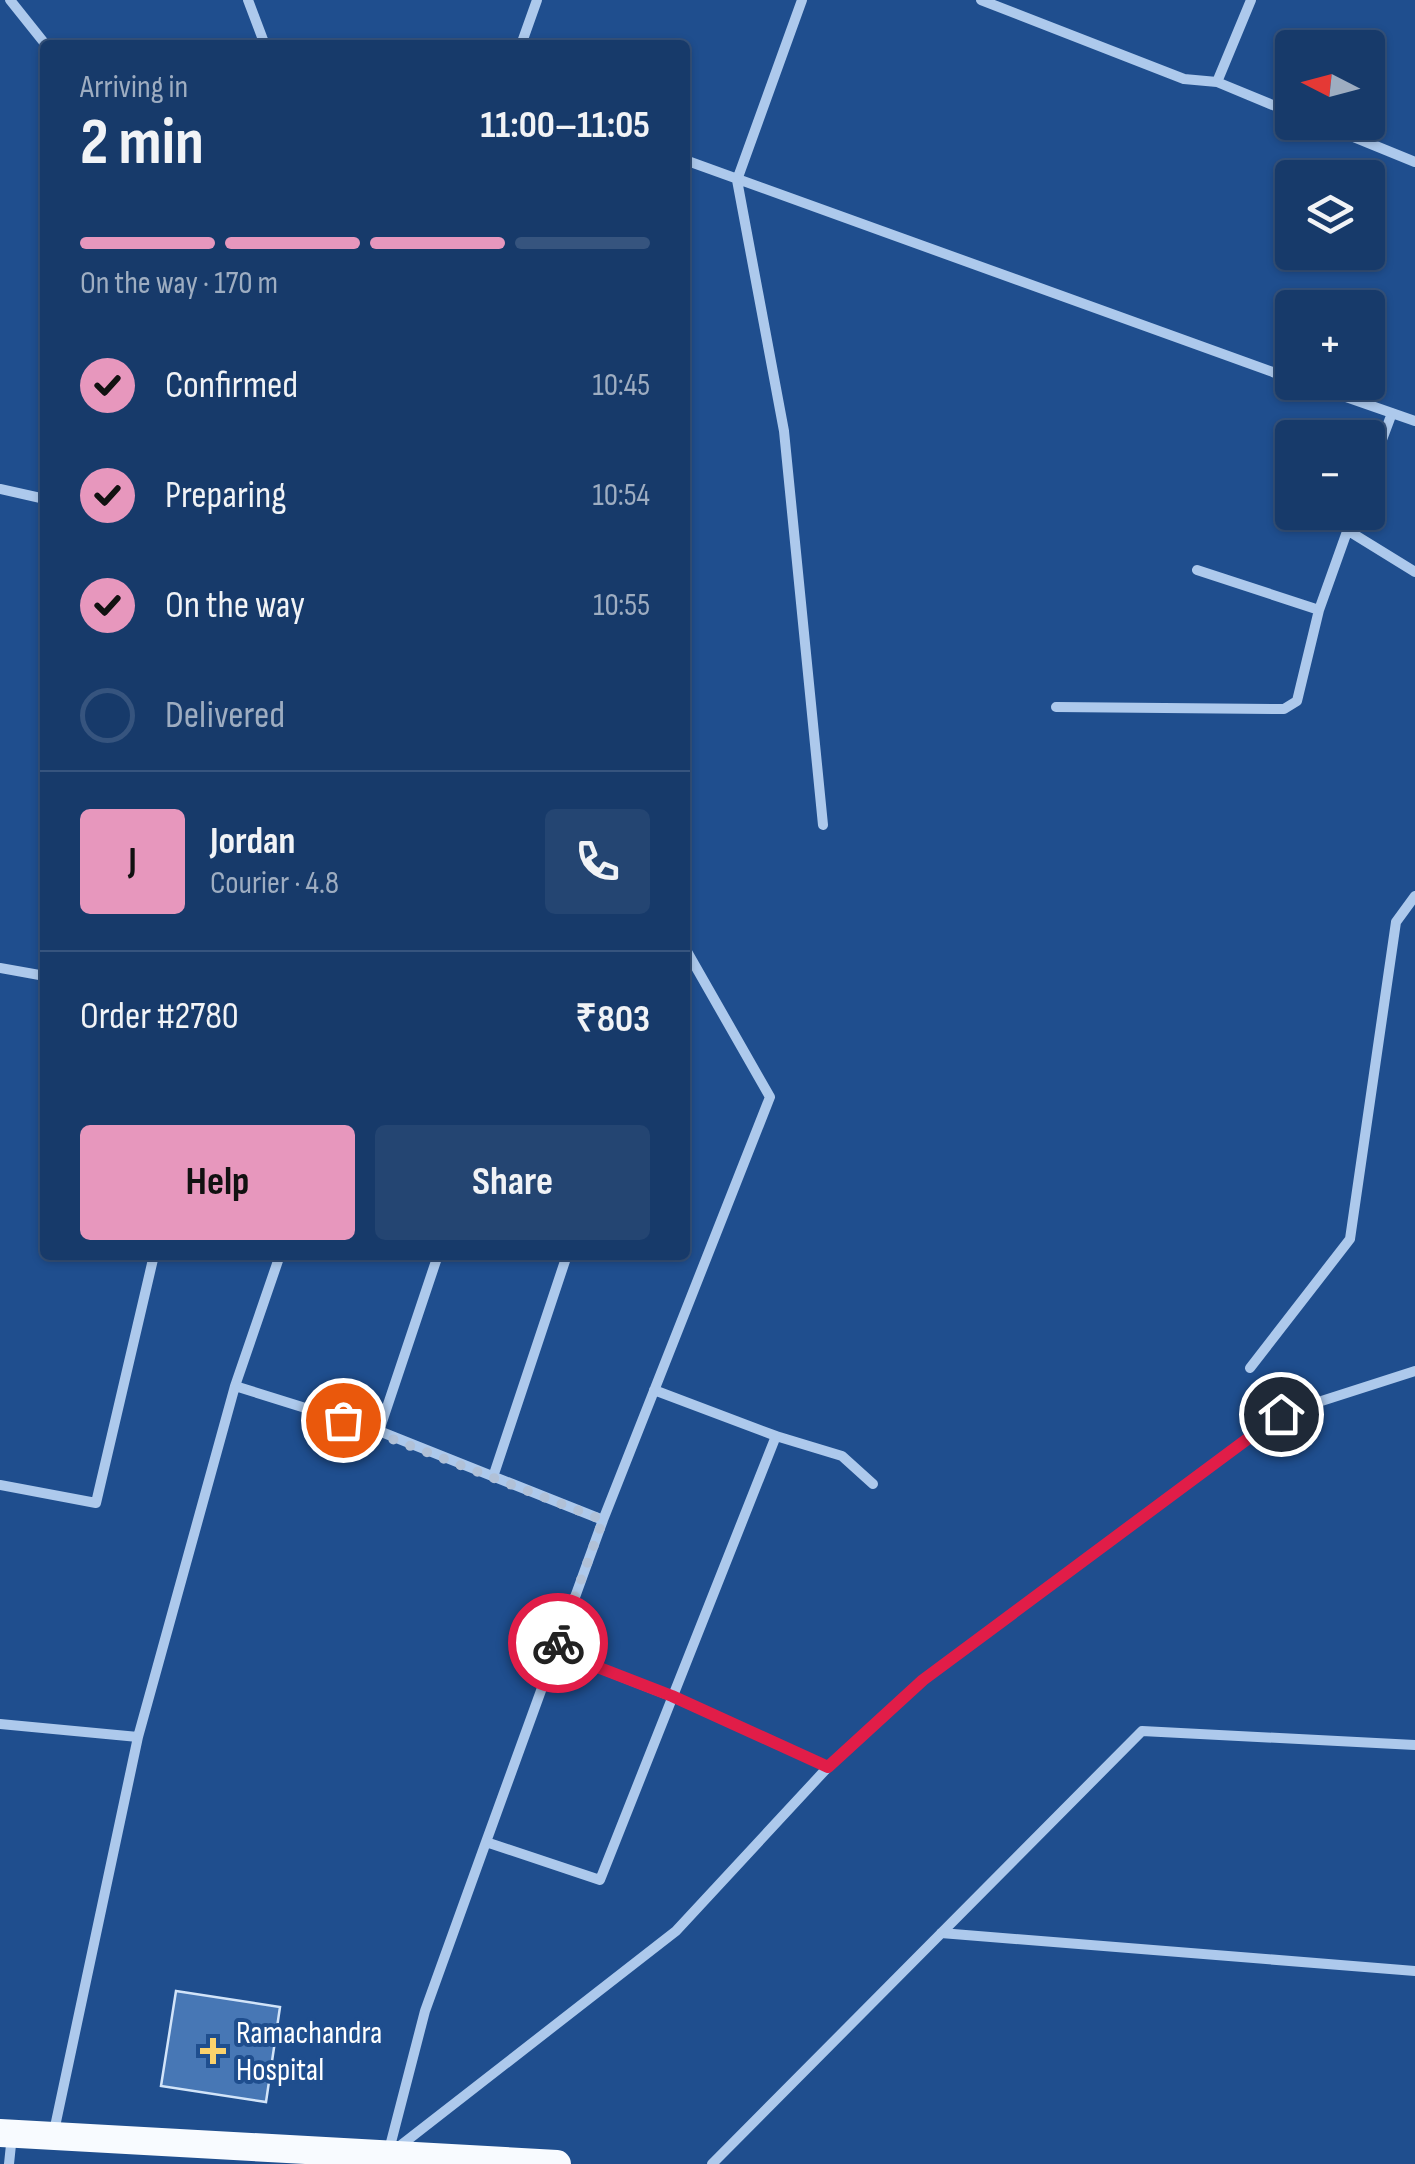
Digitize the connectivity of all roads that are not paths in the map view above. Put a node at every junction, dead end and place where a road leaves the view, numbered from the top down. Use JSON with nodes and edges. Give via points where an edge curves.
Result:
{"nodes":[{"id":1,"x":10,"y":0,"type":"edge"},
{"id":2,"x":248,"y":0,"type":"edge"},
{"id":3,"x":536,"y":0,"type":"edge"},
{"id":4,"x":802,"y":0,"type":"edge"},
{"id":5,"x":981,"y":0,"type":"edge"},
{"id":6,"x":1251,"y":0,"type":"edge"},
{"id":7,"x":42,"y":40,"type":"edge"},
{"id":8,"x":263,"y":40,"type":"edge"},
{"id":9,"x":522,"y":40,"type":"edge"},
{"id":10,"x":1217,"y":82,"type":"junction"},
{"id":11,"x":1275,"y":106,"type":"edge"},
{"id":12,"x":1361,"y":140,"type":"edge"},
{"id":13,"x":690,"y":162,"type":"edge"},
{"id":14,"x":1415,"y":162,"type":"edge"},
{"id":15,"x":737,"y":180,"type":"junction"},
{"id":16,"x":1275,"y":373,"type":"edge"},
{"id":17,"x":1355,"y":400,"type":"edge"},
{"id":18,"x":1392,"y":413,"type":"junction"},
{"id":19,"x":1415,"y":421,"type":"edge"},
{"id":20,"x":1385,"y":432,"type":"edge"},
{"id":21,"x":0,"y":489,"type":"edge"},
{"id":22,"x":40,"y":499,"type":"edge"},
{"id":23,"x":1347,"y":530,"type":"joint"},
{"id":24,"x":1197,"y":570,"type":"dead end"},
{"id":25,"x":1415,"y":572,"type":"edge"},
{"id":26,"x":1319,"y":610,"type":"junction"},
{"id":27,"x":1056,"y":707,"type":"dead end"},
{"id":28,"x":822,"y":825,"type":"dead end"},
{"id":29,"x":1415,"y":896,"type":"edge"},
{"id":30,"x":690,"y":957,"type":"edge"},
{"id":31,"x":0,"y":967,"type":"edge"},
{"id":32,"x":40,"y":975,"type":"edge"},
{"id":33,"x":153,"y":1260,"type":"edge"},
{"id":34,"x":278,"y":1260,"type":"edge"},
{"id":35,"x":436,"y":1260,"type":"edge"},
{"id":36,"x":565,"y":1260,"type":"edge"},
{"id":37,"x":1250,"y":1368,"type":"dead end"},
{"id":38,"x":1415,"y":1372,"type":"edge"},
{"id":39,"x":235,"y":1386,"type":"junction"},
{"id":40,"x":654,"y":1390,"type":"junction"},
{"id":41,"x":379,"y":1431,"type":"junction"},
{"id":42,"x":776,"y":1436,"type":"junction"},
{"id":43,"x":493,"y":1477,"type":"junction"},
{"id":44,"x":873,"y":1484,"type":"dead end"},
{"id":45,"x":0,"y":1485,"type":"edge"},
{"id":46,"x":603,"y":1520,"type":"junction"},
{"id":47,"x":556,"y":1651,"type":"junction"},
{"id":48,"x":672,"y":1696,"type":"junction"},
{"id":49,"x":0,"y":1724,"type":"edge"},
{"id":50,"x":138,"y":1737,"type":"junction"},
{"id":51,"x":1415,"y":1745,"type":"edge"},
{"id":52,"x":828,"y":1767,"type":"junction"},
{"id":53,"x":486,"y":1842,"type":"junction"},
{"id":54,"x":942,"y":1933,"type":"junction"},
{"id":55,"x":1415,"y":1971,"type":"edge"},
{"id":56,"x":6,"y":2134,"type":"edge"},
{"id":57,"x":52,"y":2136,"type":"junction"},
{"id":58,"x":385,"y":2159,"type":"edge"},
{"id":59,"x":9,"y":2164,"type":"edge"},
{"id":60,"x":557,"y":2164,"type":"edge"},
{"id":61,"x":712,"y":2164,"type":"edge"}],
"edges":[{"from":1,"to":7,"type":"street"},
{"from":2,"to":8,"type":"street"},
{"from":3,"to":9,"type":"street"},
{"from":4,"to":15,"type":"street"},
{"from":5,"to":10,"type":"street","via":[[1184,79]]},
{"from":6,"to":10,"type":"street"},
{"from":10,"to":11,"type":"street"},
{"from":12,"to":14,"type":"street"},
{"from":13,"to":15,"type":"street"},
{"from":15,"to":16,"type":"street"},
{"from":15,"to":28,"type":"street","via":[[784,431]]},
{"from":17,"to":18,"type":"street"},
{"from":18,"to":19,"type":"street"},
{"from":18,"to":20,"type":"street"},
{"from":21,"to":22,"type":"street"},
{"from":23,"to":25,"type":"street"},
{"from":23,"to":26,"type":"street"},
{"from":24,"to":26,"type":"street"},
{"from":26,"to":27,"type":"street","via":[[1297,701],[1284,710]]},
{"from":29,"to":37,"type":"street","via":[[1396,922],[1350,1240]]},
{"from":30,"to":40,"type":"street","via":[[770,1097]]},
{"from":31,"to":32,"type":"street"},
{"from":33,"to":45,"type":"street","via":[[96,1503]]},
{"from":34,"to":39,"type":"street"},
{"from":35,"to":41,"type":"street"},
{"from":36,"to":43,"type":"street"},
{"from":38,"to":52,"type":"street","via":[[1281,1414],[923,1680]]},
{"from":39,"to":41,"type":"street"},
{"from":39,"to":50,"type":"street"},
{"from":40,"to":42,"type":"street"},
{"from":40,"to":46,"type":"street"},
{"from":41,"to":43,"type":"street"},
{"from":42,"to":44,"type":"street","via":[[842,1456]]},
{"from":42,"to":48,"type":"street"},
{"from":43,"to":46,"type":"street"},
{"from":46,"to":47,"type":"street"},
{"from":47,"to":48,"type":"street"},
{"from":47,"to":53,"type":"street"},
{"from":48,"to":52,"type":"street"},
{"from":48,"to":53,"type":"street","via":[[600,1880]]},
{"from":49,"to":50,"type":"street"},
{"from":50,"to":57,"type":"street"},
{"from":51,"to":54,"type":"street","via":[[1142,1731]]},
{"from":52,"to":58,"type":"street","via":[[676,1931]]},
{"from":53,"to":58,"type":"street","via":[[426,2011]]},
{"from":54,"to":55,"type":"street"},
{"from":54,"to":61,"type":"street"},
{"from":56,"to":57,"type":"highway"},
{"from":56,"to":59,"type":"street"},
{"from":57,"to":58,"type":"highway"},
{"from":58,"to":60,"type":"highway"}]}
